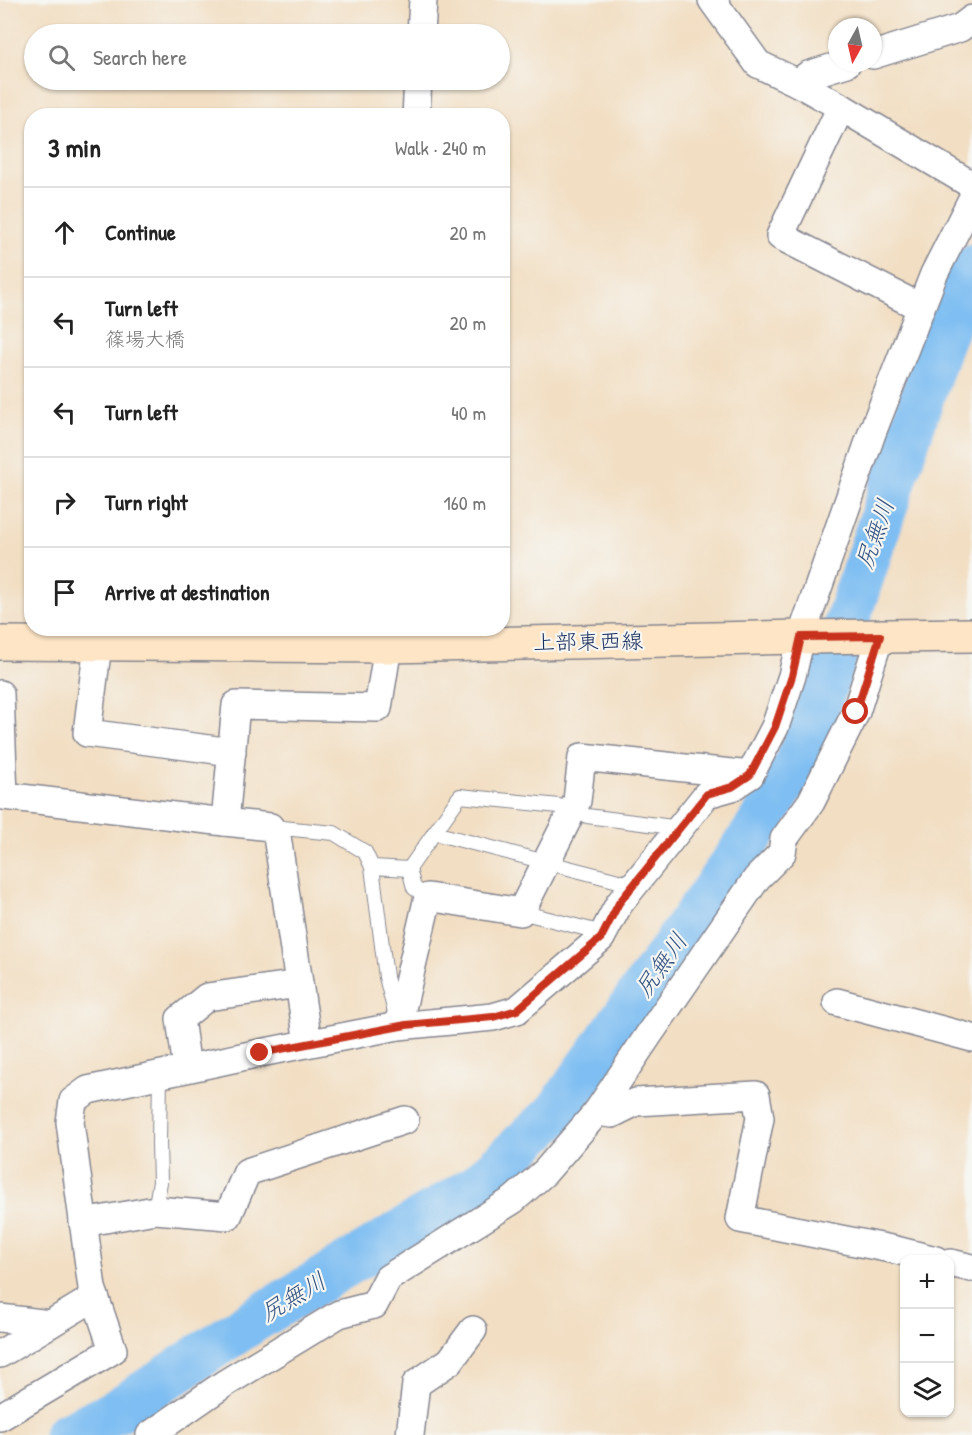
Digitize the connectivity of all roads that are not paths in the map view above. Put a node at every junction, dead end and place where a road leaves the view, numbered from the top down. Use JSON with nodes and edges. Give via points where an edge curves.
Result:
{"nodes":[{"id":1,"x":423,"y":0,"type":"edge"},
{"id":2,"x":712,"y":0,"type":"edge"},
{"id":3,"x":972,"y":19,"type":"edge"},
{"id":4,"x":422,"y":24,"type":"edge"},
{"id":5,"x":882,"y":52,"type":"edge"},
{"id":6,"x":828,"y":69,"type":"edge"},
{"id":7,"x":798,"y":83,"type":"junction"},
{"id":8,"x":417,"y":90,"type":"edge"},
{"id":9,"x":841,"y":107,"type":"junction"},
{"id":10,"x":416,"y":108,"type":"edge"},
{"id":11,"x":972,"y":185,"type":"edge"},
{"id":12,"x":972,"y":199,"type":"edge"},
{"id":13,"x":920,"y":307,"type":"junction"},
{"id":14,"x":972,"y":635,"type":"edge"},
{"id":15,"x":876,"y":636,"type":"junction"},
{"id":16,"x":390,"y":637,"type":"edge"},
{"id":17,"x":809,"y":637,"type":"junction"},
{"id":18,"x":0,"y":643,"type":"edge"},
{"id":19,"x":98,"y":644,"type":"junction"},
{"id":20,"x":0,"y":694,"type":"edge"},
{"id":21,"x":232,"y":752,"type":"junction"},
{"id":22,"x":750,"y":775,"type":"junction"},
{"id":23,"x":573,"y":810,"type":"junction"},
{"id":24,"x":225,"y":822,"type":"junction"},
{"id":25,"x":270,"y":827,"type":"junction"},
{"id":26,"x":680,"y":828,"type":"junction"},
{"id":27,"x":434,"y":833,"type":"junction"},
{"id":28,"x":546,"y":862,"type":"junction"},
{"id":29,"x":372,"y":867,"type":"junction"},
{"id":30,"x":409,"y":869,"type":"junction"},
{"id":31,"x":634,"y":885,"type":"junction"},
{"id":32,"x":428,"y":897,"type":"junction"},
{"id":33,"x":521,"y":912,"type":"junction"},
{"id":34,"x":603,"y":933,"type":"junction"},
{"id":35,"x":299,"y":984,"type":"junction"},
{"id":36,"x":837,"y":1002,"type":"dead end"},
{"id":37,"x":399,"y":1026,"type":"junction"},
{"id":38,"x":972,"y":1038,"type":"edge"},
{"id":39,"x":308,"y":1043,"type":"junction"},
{"id":40,"x":187,"y":1068,"type":"junction"},
{"id":41,"x":160,"y":1074,"type":"junction"},
{"id":42,"x":597,"y":1112,"type":"junction"},
{"id":43,"x":405,"y":1120,"type":"dead end"},
{"id":44,"x":155,"y":1210,"type":"junction"},
{"id":45,"x":84,"y":1222,"type":"junction"},
{"id":46,"x":916,"y":1255,"type":"edge"},
{"id":47,"x":954,"y":1264,"type":"edge"},
{"id":48,"x":972,"y":1268,"type":"edge"},
{"id":49,"x":95,"y":1297,"type":"junction"},
{"id":50,"x":0,"y":1318,"type":"edge"},
{"id":51,"x":50,"y":1324,"type":"junction"},
{"id":52,"x":473,"y":1330,"type":"dead end"},
{"id":53,"x":0,"y":1354,"type":"edge"},
{"id":54,"x":0,"y":1417,"type":"edge"},
{"id":55,"x":155,"y":1434,"type":"edge"},
{"id":56,"x":410,"y":1435,"type":"edge"}],
"edges":[{"from":1,"to":4,"type":"street"},
{"from":2,"to":7,"type":"street","via":[[758,64]]},
{"from":3,"to":5,"type":"street","via":[[960,28]]},
{"from":6,"to":7,"type":"street"},
{"from":7,"to":9,"type":"street"},
{"from":8,"to":10,"type":"street"},
{"from":9,"to":11,"type":"street"},
{"from":9,"to":13,"type":"street","via":[[780,236]]},
{"from":12,"to":13,"type":"street"},
{"from":13,"to":17,"type":"street","via":[[872,433]]},
{"from":14,"to":15,"type":"street"},
{"from":15,"to":17,"type":"street","name":"上部東西線"},
{"from":15,"to":42,"type":"street","via":[[856,712],[811,802],[784,839],[782,853],[757,878]]},
{"from":16,"to":17,"type":"street","name":"上部東西線"},
{"from":16,"to":19,"type":"street","name":"上部東西線"},
{"from":16,"to":21,"type":"street","via":[[378,708],[236,705]]},
{"from":17,"to":22,"type":"street","via":[[775,727]]},
{"from":18,"to":19,"type":"street","name":"上部東西線"},
{"from":19,"to":21,"type":"street","via":[[87,733]]},
{"from":20,"to":24,"type":"street","via":[[4,796]]},
{"from":21,"to":24,"type":"street"},
{"from":22,"to":23,"type":"street","via":[[582,757]]},
{"from":22,"to":26,"type":"street","via":[[732,787],[707,794]]},
{"from":23,"to":26,"type":"lane","via":[[587,816]]},
{"from":23,"to":27,"type":"lane","via":[[460,796]]},
{"from":23,"to":28,"type":"street"},
{"from":24,"to":25,"type":"street"},
{"from":25,"to":29,"type":"lane","via":[[334,833],[365,852]]},
{"from":25,"to":35,"type":"street","via":[[277,836]]},
{"from":26,"to":31,"type":"street"},
{"from":27,"to":28,"type":"lane"},
{"from":27,"to":30,"type":"lane"},
{"from":28,"to":31,"type":"lane"},
{"from":28,"to":33,"type":"street"},
{"from":29,"to":30,"type":"lane"},
{"from":29,"to":37,"type":"lane","via":[[386,977]]},
{"from":30,"to":32,"type":"lane","via":[[414,888]]},
{"from":31,"to":34,"type":"street"},
{"from":32,"to":33,"type":"street"},
{"from":32,"to":37,"type":"street"},
{"from":33,"to":34,"type":"lane"},
{"from":34,"to":37,"type":"street","via":[[517,1010],[493,1017]]},
{"from":35,"to":39,"type":"street"},
{"from":35,"to":40,"type":"street","via":[[207,997],[180,1019]]},
{"from":36,"to":38,"type":"street"},
{"from":37,"to":39,"type":"street"},
{"from":39,"to":40,"type":"street"},
{"from":40,"to":41,"type":"street"},
{"from":41,"to":44,"type":"lane","via":[[160,1182]]},
{"from":41,"to":45,"type":"street","via":[[88,1090],[73,1101],[70,1122]]},
{"from":42,"to":46,"type":"street","via":[[612,1114],[636,1102],[756,1095],[760,1118],[740,1220]]},
{"from":42,"to":55,"type":"street","via":[[545,1173],[513,1200],[388,1278],[374,1305],[339,1314],[224,1384]]},
{"from":43,"to":44,"type":"street","via":[[247,1172],[228,1216]]},
{"from":44,"to":45,"type":"street"},
{"from":45,"to":49,"type":"street"},
{"from":47,"to":48,"type":"street"},
{"from":49,"to":51,"type":"street"},
{"from":49,"to":54,"type":"street","via":[[113,1350]]},
{"from":50,"to":51,"type":"street"},
{"from":51,"to":53,"type":"street"},
{"from":52,"to":56,"type":"street","via":[[450,1361],[416,1384]]}]}
